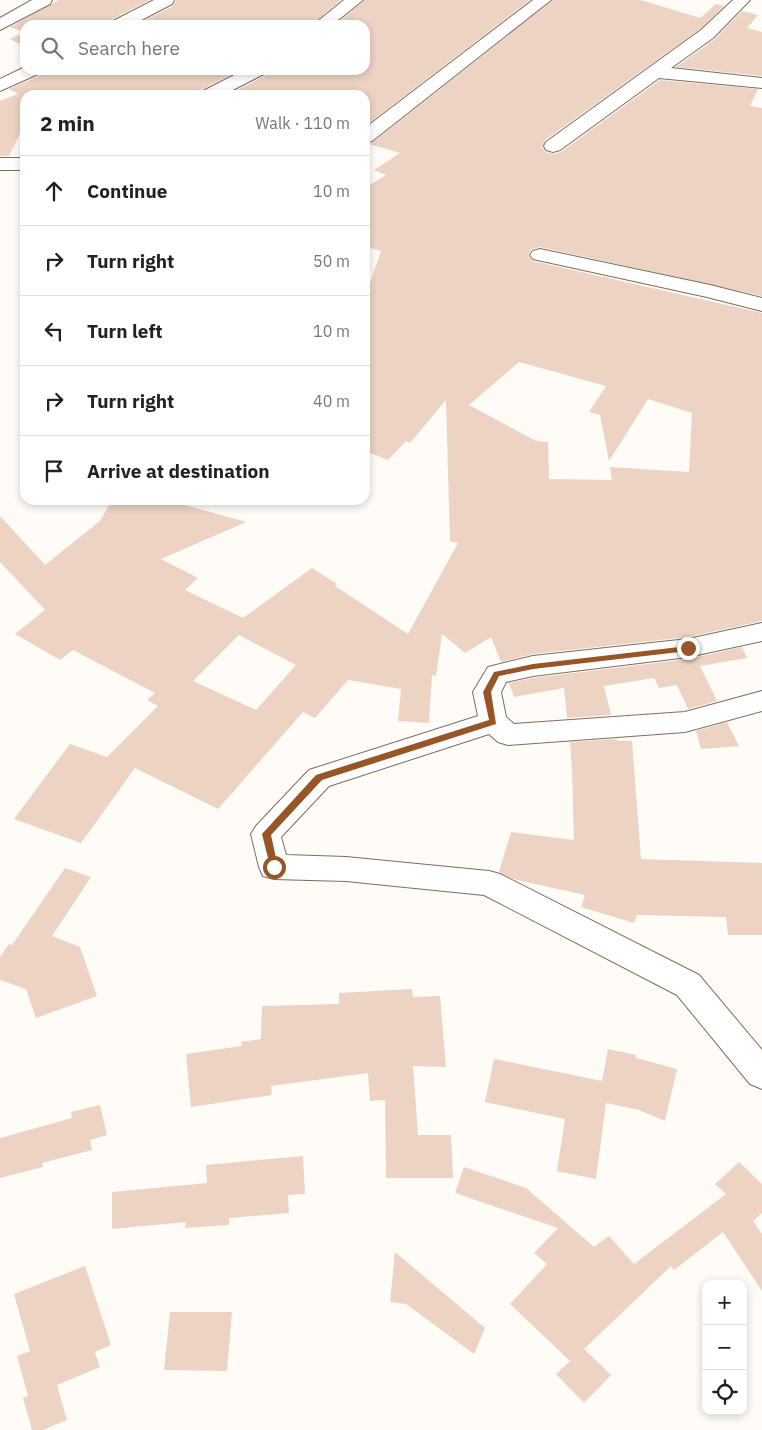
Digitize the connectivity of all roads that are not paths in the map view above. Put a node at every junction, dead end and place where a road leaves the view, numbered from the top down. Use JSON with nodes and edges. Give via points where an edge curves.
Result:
{"nodes":[{"id":1,"x":44,"y":0,"type":"edge"},
{"id":2,"x":166,"y":0,"type":"edge"},
{"id":3,"x":355,"y":0,"type":"edge"},
{"id":4,"x":543,"y":0,"type":"edge"},
{"id":5,"x":742,"y":0,"type":"edge"},
{"id":6,"x":128,"y":20,"type":"edge"},
{"id":7,"x":328,"y":20,"type":"edge"},
{"id":8,"x":0,"y":25,"type":"edge"},
{"id":9,"x":656,"y":72,"type":"junction"},
{"id":10,"x":22,"y":75,"type":"edge"},
{"id":11,"x":248,"y":75,"type":"edge"},
{"id":12,"x":762,"y":83,"type":"edge"},
{"id":13,"x":0,"y":86,"type":"edge"},
{"id":14,"x":218,"y":90,"type":"edge"},
{"id":15,"x":370,"y":133,"type":"edge"},
{"id":16,"x":553,"y":146,"type":"dead end"},
{"id":17,"x":0,"y":164,"type":"edge"},
{"id":18,"x":20,"y":164,"type":"edge"},
{"id":19,"x":540,"y":256,"type":"dead end"},
{"id":20,"x":762,"y":304,"type":"edge"},
{"id":21,"x":762,"y":632,"type":"edge"},
{"id":22,"x":762,"y":701,"type":"edge"},
{"id":23,"x":493,"y":722,"type":"junction"},
{"id":24,"x":762,"y":1074,"type":"edge"}],
"edges":[{"from":1,"to":8,"type":"street"},
{"from":2,"to":6,"type":"street"},
{"from":3,"to":7,"type":"street"},
{"from":4,"to":15,"type":"street"},
{"from":5,"to":9,"type":"street","via":[[707,34]]},
{"from":9,"to":12,"type":"street"},
{"from":9,"to":16,"type":"street"},
{"from":10,"to":13,"type":"street"},
{"from":11,"to":14,"type":"street"},
{"from":17,"to":18,"type":"street"},
{"from":19,"to":20,"type":"street"},
{"from":21,"to":23,"type":"street","via":[[688,648],[533,666],[496,674],[487,692]]},
{"from":22,"to":23,"type":"street","via":[[686,722],[508,735]]},
{"from":23,"to":24,"type":"street","via":[[319,778],[266,834],[274,867],[346,869],[489,883],[688,985]]}]}
